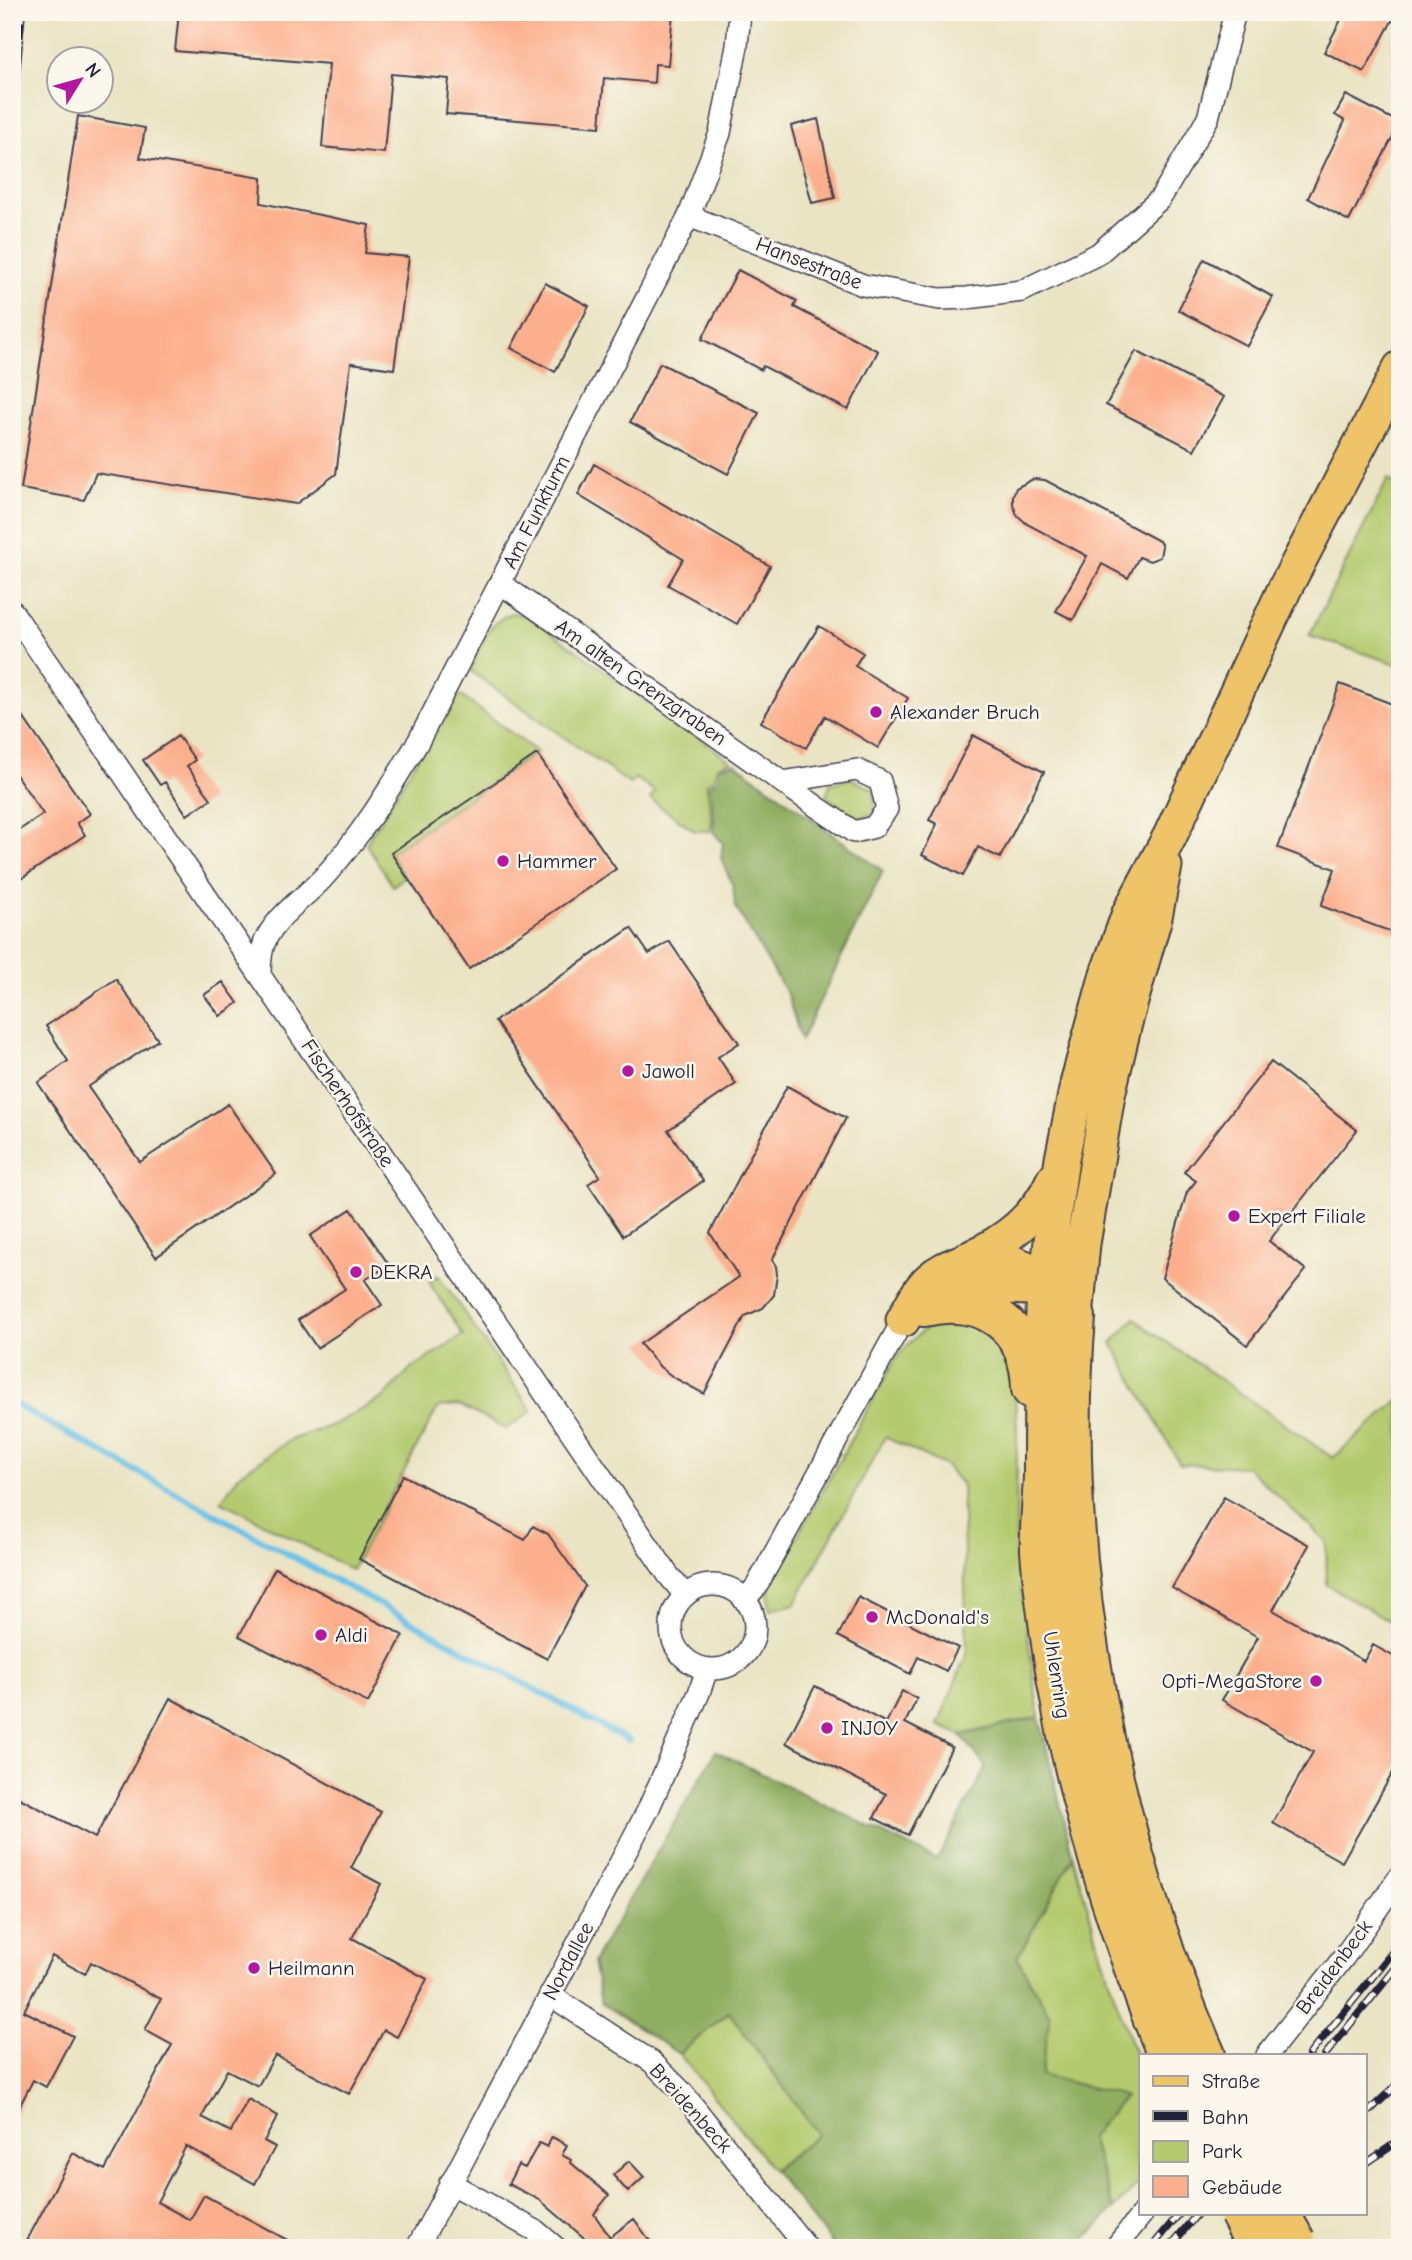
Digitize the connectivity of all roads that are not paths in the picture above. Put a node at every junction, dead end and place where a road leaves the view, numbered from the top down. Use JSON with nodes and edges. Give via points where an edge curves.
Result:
{"nodes":[{"id":1,"x":740,"y":12,"type":"edge"},
{"id":2,"x":1235,"y":12,"type":"edge"},
{"id":3,"x":690,"y":216,"type":"junction"},
{"id":4,"x":1400,"y":368,"type":"edge"},
{"id":5,"x":500,"y":583,"type":"junction"},
{"id":6,"x":12,"y":611,"type":"edge"},
{"id":7,"x":782,"y":782,"type":"dead end"},
{"id":8,"x":1170,"y":836,"type":"junction"},
{"id":9,"x":260,"y":974,"type":"junction"},
{"id":10,"x":1062,"y":1159,"type":"junction"},
{"id":11,"x":1083,"y":1244,"type":"junction"},
{"id":12,"x":967,"y":1259,"type":"junction"},
{"id":13,"x":1047,"y":1280,"type":"junction"},
{"id":14,"x":914,"y":1313,"type":"junction"},
{"id":15,"x":1076,"y":1317,"type":"junction"},
{"id":16,"x":1040,"y":1548,"type":"junction"},
{"id":17,"x":685,"y":1595,"type":"junction"},
{"id":18,"x":744,"y":1600,"type":"junction"},
{"id":19,"x":708,"y":1669,"type":"junction"},
{"id":20,"x":1400,"y":1876,"type":"edge"},
{"id":21,"x":550,"y":1995,"type":"junction"},
{"id":22,"x":1167,"y":2054,"type":"edge"},
{"id":23,"x":1206,"y":2054,"type":"edge"},
{"id":24,"x":1268,"y":2054,"type":"edge"},
{"id":25,"x":450,"y":2183,"type":"junction"},
{"id":26,"x":1142,"y":2214,"type":"edge"},
{"id":27,"x":1240,"y":2214,"type":"edge"},
{"id":28,"x":416,"y":2248,"type":"edge"},
{"id":29,"x":556,"y":2248,"type":"edge"},
{"id":30,"x":807,"y":2248,"type":"edge"},
{"id":31,"x":1115,"y":2248,"type":"edge"},
{"id":32,"x":1257,"y":2248,"type":"edge"}],
"edges":[{"from":1,"to":3,"type":"street","name":"Am Funkturm","via":[[720,133]]},
{"from":2,"to":3,"type":"street","name":"Hansestraße","via":[[1208,118],[1160,199],[1098,254],[1022,291],[940,299],[863,285]]},
{"from":3,"to":5,"type":"street","name":"Am Funkturm"},
{"from":4,"to":8,"type":"main road","via":[[1285,589]]},
{"from":5,"to":7,"type":"street","name":"Am alten Grenzgraben"},
{"from":5,"to":9,"type":"street","name":"Am Funkturm","via":[[418,742],[379,806],[322,879],[265,939]]},
{"from":6,"to":9,"type":"street","name":"Fischerhofstraße"},
{"from":8,"to":10,"type":"main road","via":[[1129,913],[1107,974]]},
{"from":8,"to":11,"type":"main road","via":[[1155,917],[1108,1095]]},
{"from":9,"to":17,"type":"street","name":"Fischerhofstraße"},
{"from":10,"to":12,"type":"main road","via":[[1030,1218]]},
{"from":10,"to":13,"type":"main road"},
{"from":11,"to":13,"type":"main road","via":[[1065,1268]]},
{"from":11,"to":15,"type":"main road"},
{"from":12,"to":13,"type":"main road","via":[[1009,1261]]},
{"from":12,"to":14,"type":"main road","via":[[932,1278],[919,1292]]},
{"from":13,"to":14,"type":"main road","via":[[1022,1289],[976,1286]]},
{"from":13,"to":15,"type":"main road"},
{"from":13,"to":16,"type":"highway","name":"Uhlenring"},
{"from":14,"to":16,"type":"highway","via":[[937,1304],[973,1306],[992,1313],[1011,1331],[1023,1352],[1030,1375],[1032,1477]]},
{"from":14,"to":18,"type":"street","via":[[760,1581]]},
{"from":15,"to":23,"type":"highway","name":"Uhlenring","via":[[1075,1509],[1094,1671],[1138,1870]]},
{"from":16,"to":22,"type":"highway","name":"Uhlenring","via":[[1056,1679],[1088,1827],[1115,1917]]},
{"from":17,"to":18,"type":"street","via":[[699,1587],[718,1585]]},
{"from":17,"to":19,"type":"street","via":[[671,1618],[673,1641],[687,1660]]},
{"from":18,"to":19,"type":"street","via":[[753,1617],[752,1642],[739,1660]]},
{"from":19,"to":21,"type":"street","name":"Nordallee","via":[[649,1810]]},
{"from":20,"to":24,"type":"street","name":"Breidenbeck"},
{"from":21,"to":25,"type":"street","name":"Nordallee"},
{"from":21,"to":30,"type":"street","name":"Breidenbeck","via":[[652,2062],[682,2092]]},
{"from":25,"to":28,"type":"street","name":"Nordallee"},
{"from":25,"to":29,"type":"street","via":[[536,2231]]},
{"from":26,"to":31,"type":"street"},
{"from":27,"to":32,"type":"highway","bridge":true}]}
